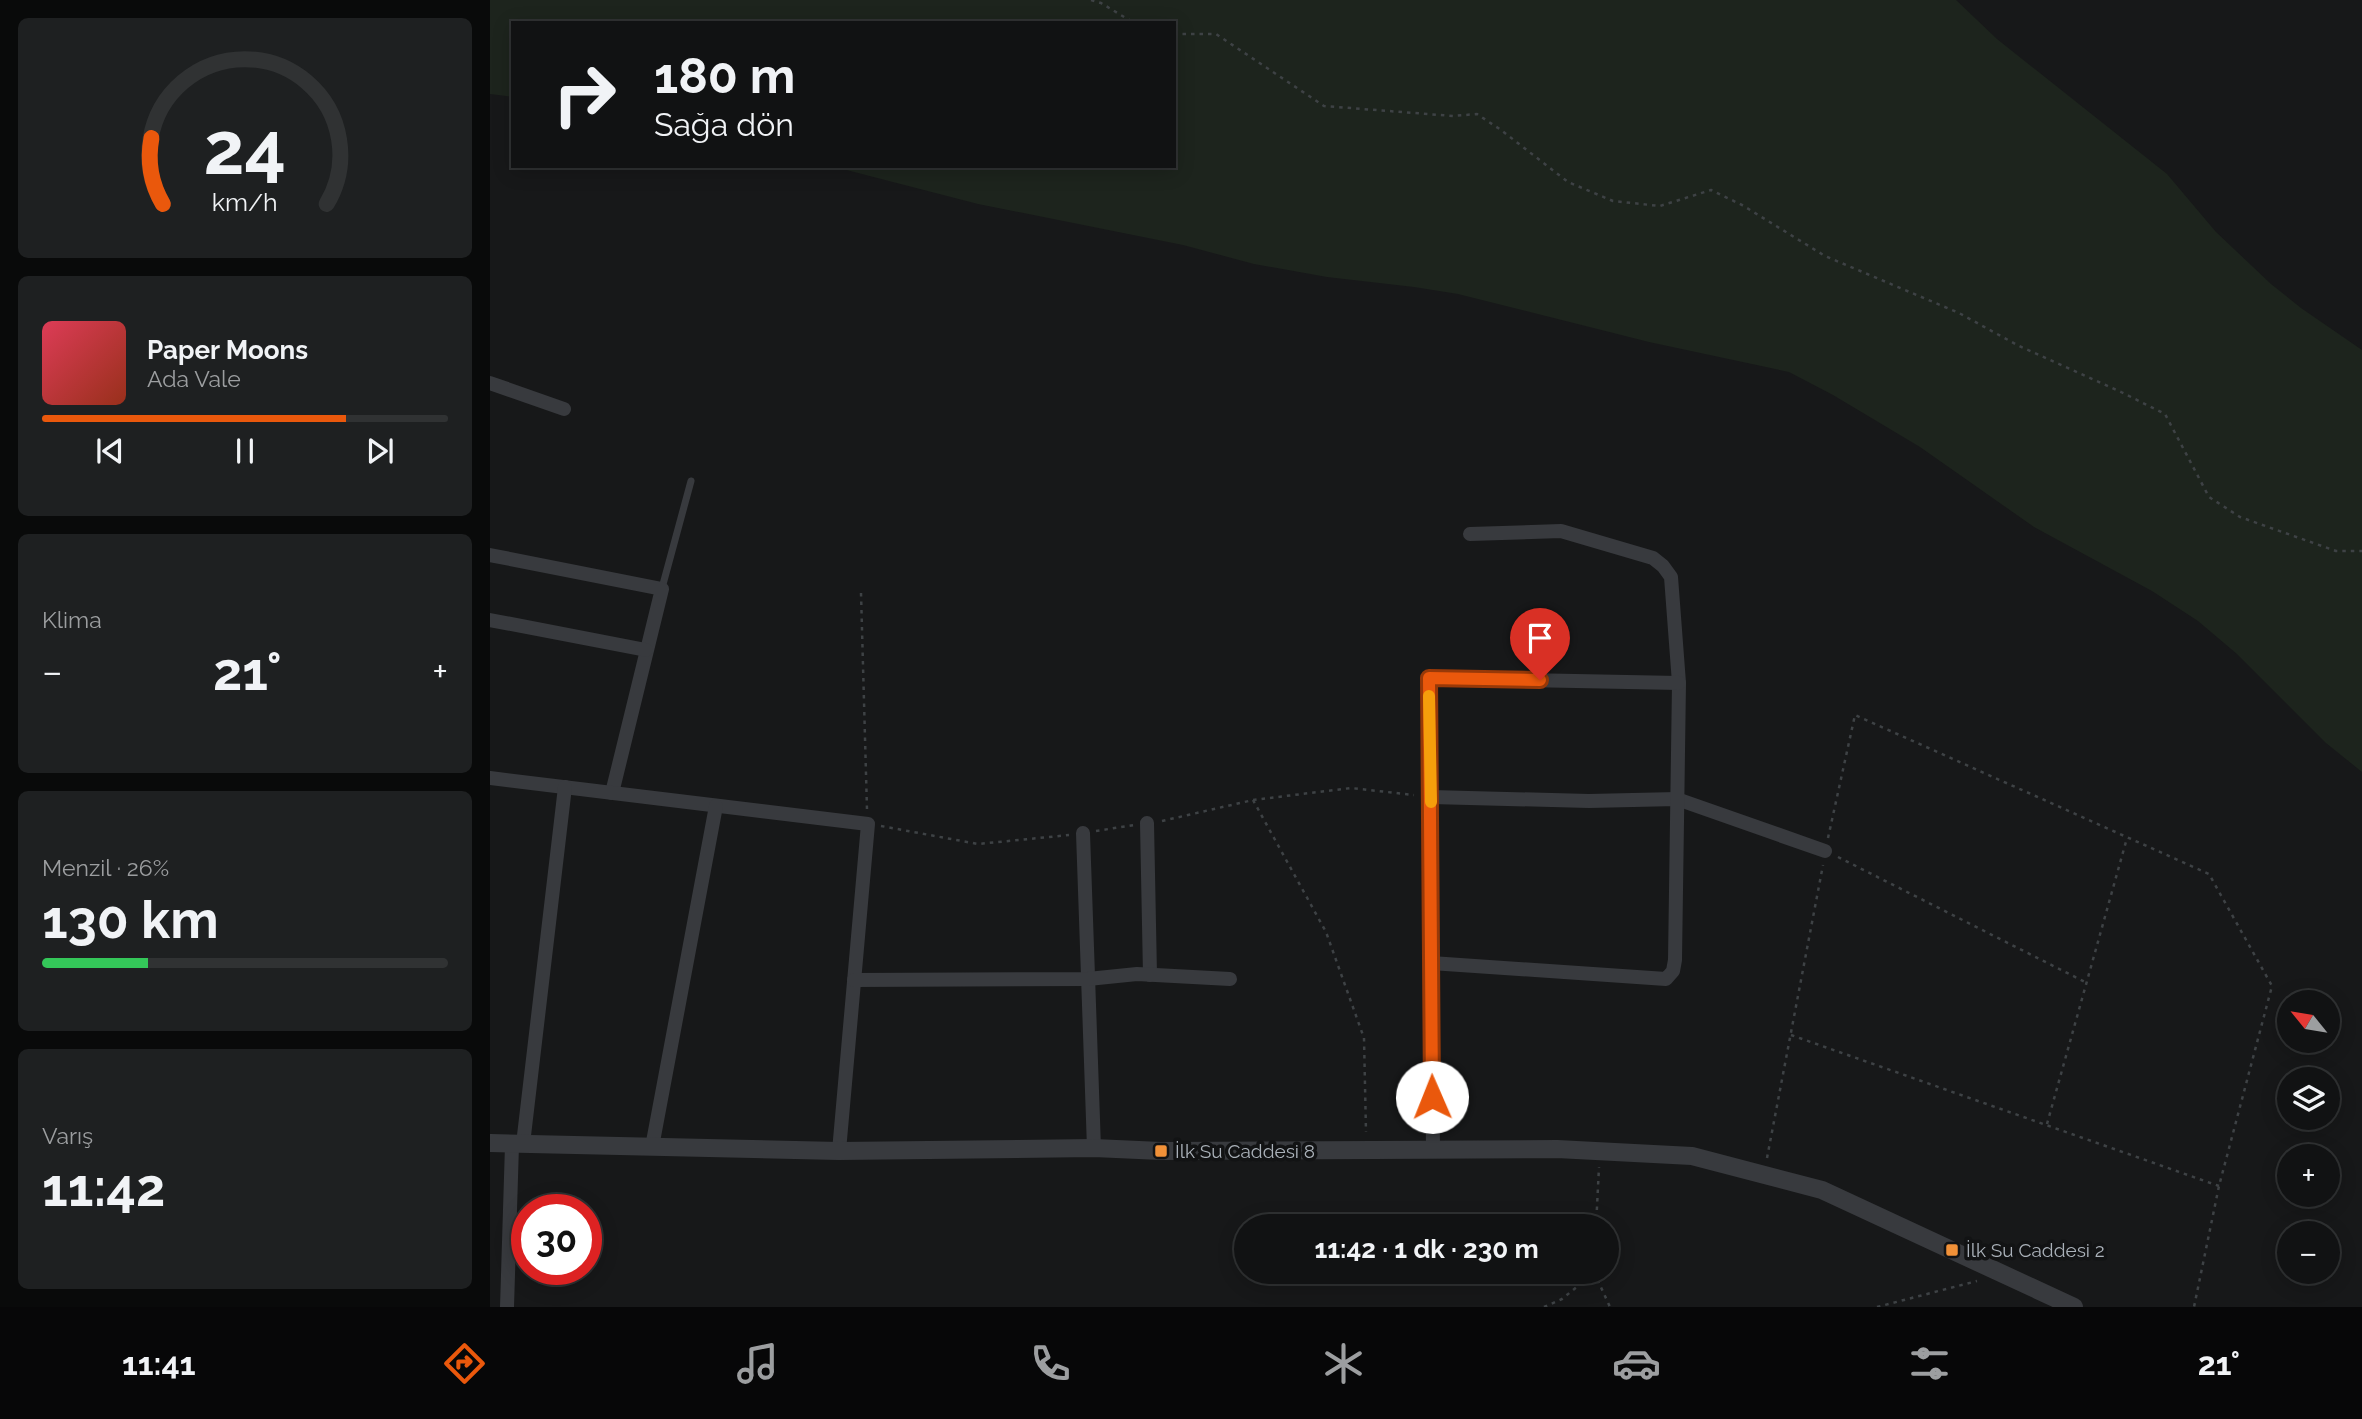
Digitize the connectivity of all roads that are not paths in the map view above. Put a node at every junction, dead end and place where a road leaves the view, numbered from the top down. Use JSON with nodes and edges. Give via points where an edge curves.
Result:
{"nodes":[{"id":1,"x":490,"y":383,"type":"edge"},
{"id":2,"x":564,"y":409,"type":"dead end"},
{"id":3,"x":691,"y":481,"type":"dead end"},
{"id":4,"x":1470,"y":534,"type":"dead end"},
{"id":5,"x":490,"y":555,"type":"edge"},
{"id":6,"x":662,"y":589,"type":"junction"},
{"id":7,"x":490,"y":620,"type":"edge"},
{"id":8,"x":646,"y":650,"type":"junction"},
{"id":9,"x":1679,"y":683,"type":"junction"},
{"id":10,"x":490,"y":778,"type":"edge"},
{"id":11,"x":565,"y":787,"type":"junction"},
{"id":12,"x":612,"y":793,"type":"junction"},
{"id":13,"x":1431,"y":797,"type":"junction"},
{"id":14,"x":1677,"y":799,"type":"junction"},
{"id":15,"x":716,"y":806,"type":"junction"},
{"id":16,"x":1147,"y":823,"type":"road end"},
{"id":17,"x":1083,"y":833,"type":"road end"},
{"id":18,"x":1825,"y":851,"type":"road end"},
{"id":19,"x":1431,"y":962,"type":"junction"},
{"id":20,"x":1150,"y":975,"type":"junction"},
{"id":21,"x":1088,"y":979,"type":"junction"},
{"id":22,"x":1230,"y":979,"type":"dead end"},
{"id":23,"x":854,"y":980,"type":"junction"},
{"id":24,"x":490,"y":1143,"type":"edge"},
{"id":25,"x":518,"y":1144,"type":"junction"},
{"id":26,"x":652,"y":1147,"type":"junction"},
{"id":27,"x":1094,"y":1148,"type":"junction"},
{"id":28,"x":839,"y":1151,"type":"junction"},
{"id":29,"x":1433,"y":1152,"type":"junction"},
{"id":30,"x":507,"y":1307,"type":"edge"},
{"id":31,"x":2074,"y":1307,"type":"edge"}],
"edges":[{"from":1,"to":2,"type":"street"},
{"from":3,"to":6,"type":"lane"},
{"from":4,"to":9,"type":"street","via":[[1561,531],[1653,558],[1671,577]]},
{"from":5,"to":6,"type":"street"},
{"from":6,"to":8,"type":"street"},
{"from":7,"to":8,"type":"street"},
{"from":8,"to":12,"type":"street"},
{"from":9,"to":13,"type":"street","via":[[1429,678]]},
{"from":9,"to":14,"type":"street"},
{"from":10,"to":11,"type":"street"},
{"from":11,"to":12,"type":"street"},
{"from":11,"to":25,"type":"street"},
{"from":12,"to":15,"type":"street"},
{"from":13,"to":14,"type":"street"},
{"from":13,"to":19,"type":"street"},
{"from":14,"to":18,"type":"street"},
{"from":14,"to":19,"type":"street","via":[[1675,960],[1666,979]]},
{"from":15,"to":23,"type":"street","via":[[868,824]]},
{"from":15,"to":26,"type":"street"},
{"from":16,"to":20,"type":"street"},
{"from":17,"to":21,"type":"street"},
{"from":19,"to":29,"type":"street"},
{"from":20,"to":21,"type":"street"},
{"from":20,"to":22,"type":"street"},
{"from":21,"to":23,"type":"street"},
{"from":21,"to":27,"type":"street"},
{"from":23,"to":28,"type":"street"},
{"from":24,"to":25,"type":"street"},
{"from":25,"to":26,"type":"street"},
{"from":25,"to":30,"type":"street"},
{"from":26,"to":28,"type":"street"},
{"from":27,"to":28,"type":"street"},
{"from":27,"to":29,"type":"street"},
{"from":29,"to":31,"type":"street","via":[[1557,1149],[1692,1156],[1822,1190]]}]}
